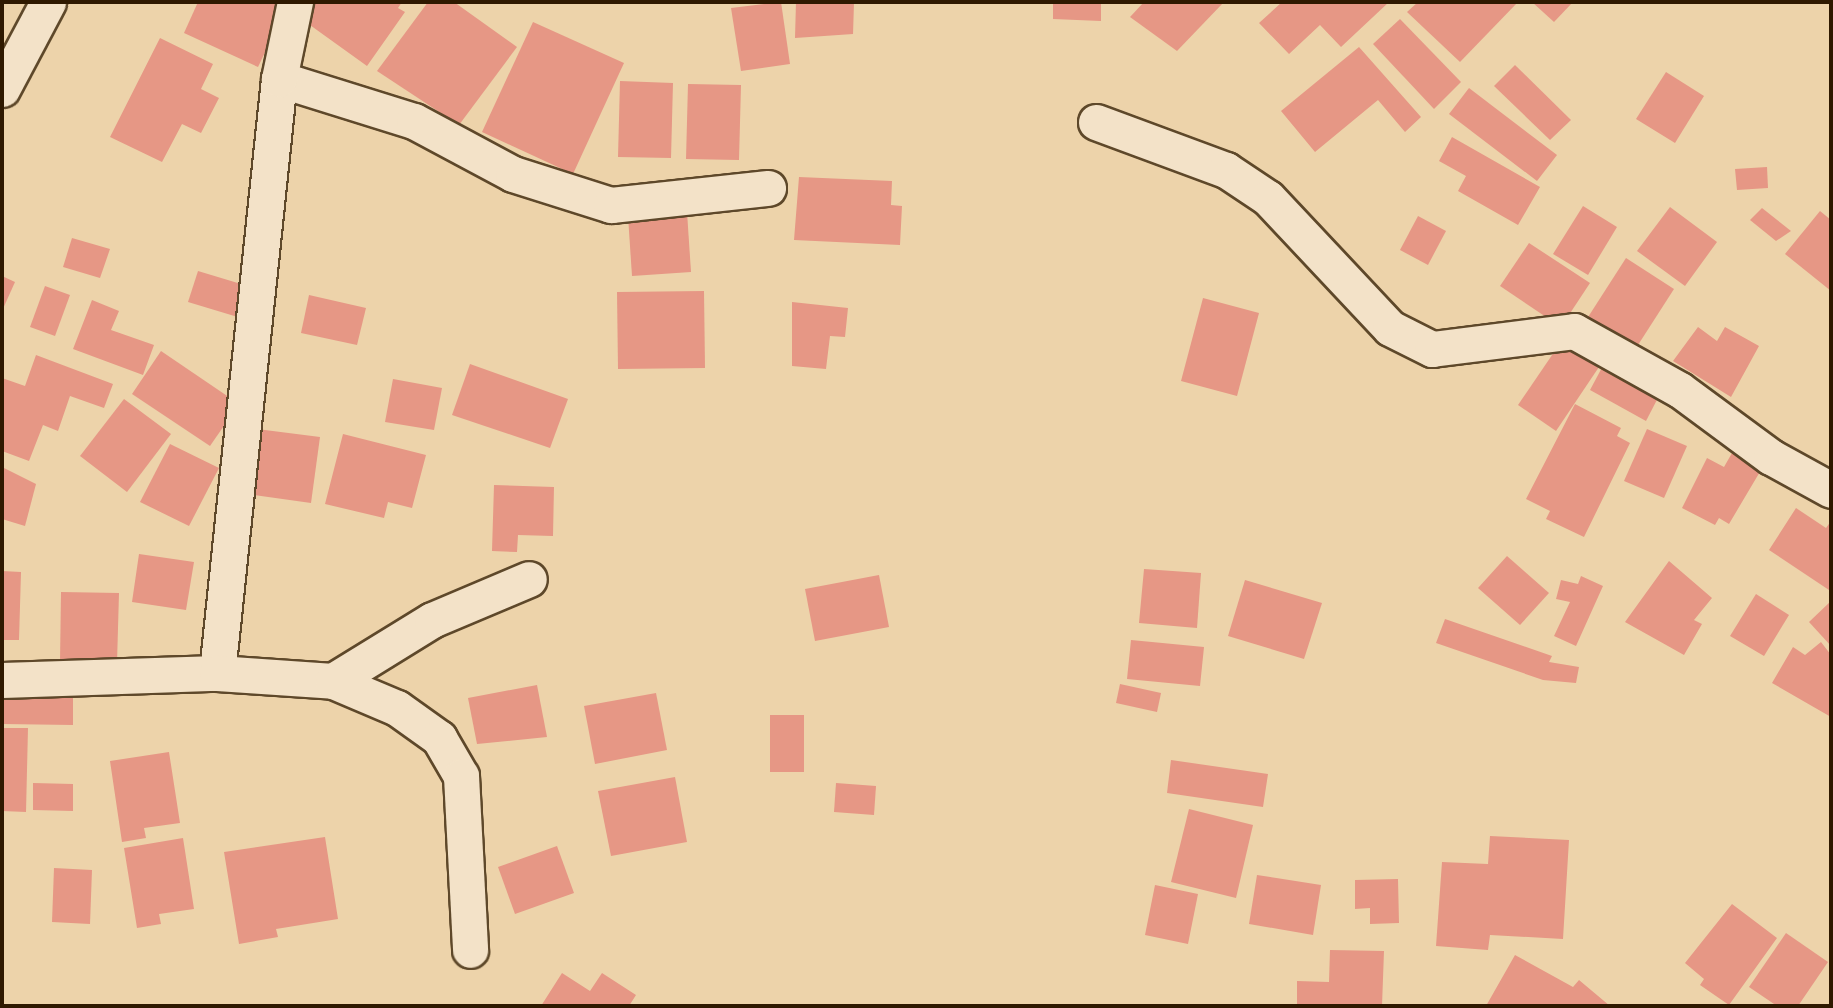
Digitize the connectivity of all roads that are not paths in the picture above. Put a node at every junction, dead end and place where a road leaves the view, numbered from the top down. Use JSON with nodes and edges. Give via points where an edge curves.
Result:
{"nodes":[{"id":1,"x":48,"y":2,"type":"edge"},
{"id":2,"x":295,"y":2,"type":"edge"},
{"id":3,"x":279,"y":79,"type":"junction"},
{"id":4,"x":2,"y":89,"type":"edge"},
{"id":5,"x":1096,"y":122,"type":"dead end"},
{"id":6,"x":768,"y":188,"type":"dead end"},
{"id":7,"x":1831,"y":490,"type":"edge"},
{"id":8,"x":529,"y":579,"type":"dead end"},
{"id":9,"x":217,"y":673,"type":"junction"},
{"id":10,"x":2,"y":680,"type":"edge"},
{"id":11,"x":332,"y":681,"type":"junction"},
{"id":12,"x":470,"y":950,"type":"dead end"}],
"edges":[{"from":1,"to":4,"type":"street"},
{"from":2,"to":3,"type":"street"},
{"from":3,"to":6,"type":"street","via":[[414,121],[513,174],[611,205]]},
{"from":3,"to":9,"type":"street"},
{"from":5,"to":7,"type":"street","via":[[1226,170],[1268,198],[1390,328],[1432,349],[1574,331],[1679,390],[1771,457]]},
{"from":8,"to":11,"type":"street","via":[[432,620]]},
{"from":9,"to":10,"type":"street"},
{"from":9,"to":11,"type":"street"},
{"from":11,"to":12,"type":"street","via":[[439,738],[461,776]]}]}
